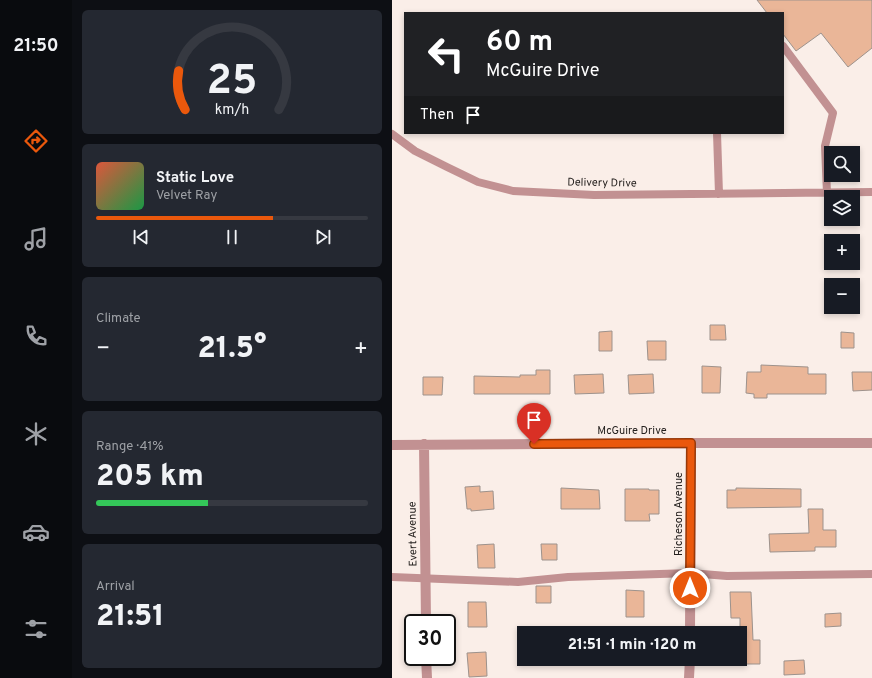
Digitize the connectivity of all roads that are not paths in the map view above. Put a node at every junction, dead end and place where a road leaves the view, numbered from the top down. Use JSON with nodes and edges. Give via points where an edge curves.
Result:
{"nodes":[{"id":1,"x":784,"y":47,"type":"edge"},
{"id":2,"x":392,"y":134,"type":"edge"},
{"id":3,"x":717,"y":134,"type":"edge"},
{"id":4,"x":826,"y":190,"type":"edge"},
{"id":5,"x":860,"y":192,"type":"edge"},
{"id":6,"x":872,"y":192,"type":"edge"},
{"id":7,"x":824,"y":193,"type":"edge"},
{"id":8,"x":719,"y":194,"type":"junction"},
{"id":9,"x":691,"y":443,"type":"junction"},
{"id":10,"x":872,"y":443,"type":"edge"},
{"id":11,"x":424,"y":444,"type":"junction"},
{"id":12,"x":392,"y":445,"type":"edge"},
{"id":13,"x":690,"y":573,"type":"junction"},
{"id":14,"x":872,"y":574,"type":"edge"},
{"id":15,"x":392,"y":577,"type":"edge"},
{"id":16,"x":426,"y":579,"type":"junction"},
{"id":17,"x":426,"y":614,"type":"edge"},
{"id":18,"x":690,"y":626,"type":"edge"},
{"id":19,"x":426,"y":666,"type":"edge"},
{"id":20,"x":690,"y":666,"type":"edge"},
{"id":21,"x":427,"y":678,"type":"edge"},
{"id":22,"x":690,"y":678,"type":"edge"}],
"edges":[{"from":1,"to":4,"type":"lane","via":[[833,113],[825,146]]},
{"from":2,"to":8,"type":"lane","name":"Delivery Drive","via":[[415,151],[446,167],[478,182],[513,191],[594,195]]},
{"from":3,"to":8,"type":"lane"},
{"from":5,"to":6,"type":"lane","name":"Delivery Drive"},
{"from":7,"to":8,"type":"lane","name":"Delivery Drive"},
{"from":9,"to":10,"type":"street","name":"McGuire Drive"},
{"from":9,"to":11,"type":"street","name":"McGuire Drive"},
{"from":9,"to":13,"type":"street","name":"Richeson Avenue"},
{"from":11,"to":12,"type":"street","name":"McGuire Drive"},
{"from":11,"to":16,"type":"street","name":"Evert Avenue"},
{"from":13,"to":14,"type":"lane","via":[[727,576]]},
{"from":13,"to":16,"type":"lane","via":[[568,577],[518,582]]},
{"from":13,"to":18,"type":"street","name":"Richeson Avenue"},
{"from":15,"to":16,"type":"lane"},
{"from":16,"to":17,"type":"street","name":"Evert Avenue"},
{"from":19,"to":21,"type":"street"},
{"from":20,"to":22,"type":"street"}]}
